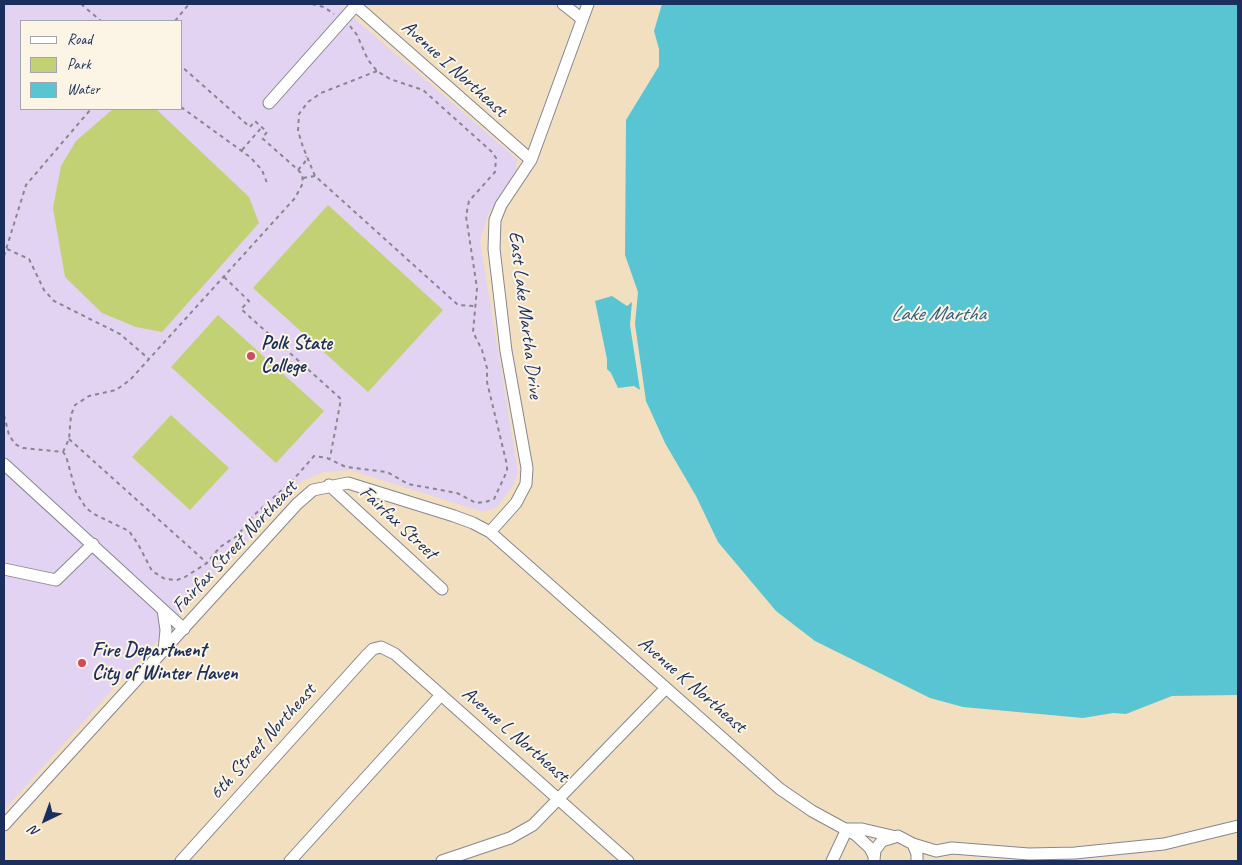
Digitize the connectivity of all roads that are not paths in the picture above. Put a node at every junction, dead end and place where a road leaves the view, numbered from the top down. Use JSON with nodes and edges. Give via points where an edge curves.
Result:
{"nodes":[{"id":1,"x":356,"y":4,"type":"edge"},
{"id":2,"x":563,"y":4,"type":"edge"},
{"id":3,"x":588,"y":4,"type":"edge"},
{"id":4,"x":582,"y":20,"type":"junction"},
{"id":5,"x":269,"y":104,"type":"dead end"},
{"id":6,"x":531,"y":160,"type":"junction"},
{"id":7,"x":4,"y":464,"type":"edge"},
{"id":8,"x":329,"y":485,"type":"junction"},
{"id":9,"x":490,"y":532,"type":"junction"},
{"id":10,"x":94,"y":544,"type":"junction"},
{"id":11,"x":519,"y":557,"type":"joint"},
{"id":12,"x":4,"y":569,"type":"edge"},
{"id":13,"x":442,"y":588,"type":"dead end"},
{"id":14,"x":163,"y":610,"type":"junction"},
{"id":15,"x":184,"y":629,"type":"junction"},
{"id":16,"x":374,"y":649,"type":"joint"},
{"id":17,"x":164,"y":651,"type":"junction"},
{"id":18,"x":666,"y":688,"type":"junction"},
{"id":19,"x":441,"y":695,"type":"junction"},
{"id":20,"x":560,"y":799,"type":"junction"},
{"id":21,"x":4,"y":825,"type":"edge"},
{"id":22,"x":1238,"y":826,"type":"edge"},
{"id":23,"x":848,"y":829,"type":"junction"},
{"id":24,"x":892,"y":836,"type":"junction"},
{"id":25,"x":912,"y":844,"type":"junction"},
{"id":26,"x":936,"y":851,"type":"junction"},
{"id":27,"x":1080,"y":857,"type":"edge"},
{"id":28,"x":874,"y":859,"type":"edge"},
{"id":29,"x":181,"y":861,"type":"edge"},
{"id":30,"x":290,"y":861,"type":"edge"},
{"id":31,"x":442,"y":861,"type":"edge"},
{"id":32,"x":628,"y":861,"type":"edge"},
{"id":33,"x":832,"y":861,"type":"edge"},
{"id":34,"x":918,"y":861,"type":"edge"},
{"id":35,"x":925,"y":861,"type":"edge"}],
"edges":[{"from":1,"to":5,"type":"street"},
{"from":1,"to":6,"type":"street","name":"Avenue I Northeast"},
{"from":2,"to":4,"type":"street"},
{"from":3,"to":4,"type":"street","name":"East Lake Martha Drive"},
{"from":4,"to":6,"type":"street","name":"East Lake Martha Drive"},
{"from":6,"to":9,"type":"street","name":"East Lake Martha Drive","via":[[498,210],[493,234],[506,351],[526,451],[526,484],[516,502]]},
{"from":7,"to":10,"type":"street"},
{"from":8,"to":9,"type":"street","name":"Fairfax Street Northeast","via":[[348,483],[464,519]]},
{"from":8,"to":13,"type":"street","name":"Fairfax Street"},
{"from":8,"to":15,"type":"street","name":"Fairfax Street Northeast","via":[[313,490],[297,504]]},
{"from":9,"to":11,"type":"street","name":"Fairfax Street Northeast"},
{"from":10,"to":12,"type":"street","via":[[56,580]]},
{"from":10,"to":14,"type":"street"},
{"from":11,"to":18,"type":"street","name":"Avenue K Northeast"},
{"from":14,"to":15,"type":"street"},
{"from":14,"to":17,"type":"street","via":[[166,630]]},
{"from":15,"to":17,"type":"street","name":"Fairfax Street Northeast"},
{"from":16,"to":19,"type":"street","name":"Avenue L Northeast","via":[[388,649]]},
{"from":16,"to":29,"type":"street","name":"6th Street Northeast"},
{"from":17,"to":21,"type":"street","name":"Fairfax Street Northeast"},
{"from":18,"to":20,"type":"street"},
{"from":18,"to":23,"type":"street","name":"Avenue K Northeast","via":[[790,796]]},
{"from":19,"to":20,"type":"street","name":"Avenue L Northeast"},
{"from":19,"to":30,"type":"street"},
{"from":20,"to":31,"type":"street","via":[[526,830]]},
{"from":20,"to":32,"type":"street","name":"Avenue L Northeast"},
{"from":22,"to":27,"type":"street","via":[[1164,844]]},
{"from":23,"to":24,"type":"street","name":"Avenue K Northeast"},
{"from":23,"to":28,"type":"street","name":"Avenue K Northeast","via":[[866,843]]},
{"from":23,"to":33,"type":"street"},
{"from":24,"to":25,"type":"street","name":"Avenue K Northeast","via":[[903,837]]},
{"from":24,"to":28,"type":"street","via":[[882,841]]},
{"from":25,"to":26,"type":"street","name":"Avenue K Northeast"},
{"from":25,"to":34,"type":"street"},
{"from":26,"to":27,"type":"street","via":[[952,848]]},
{"from":26,"to":35,"type":"street"}]}
